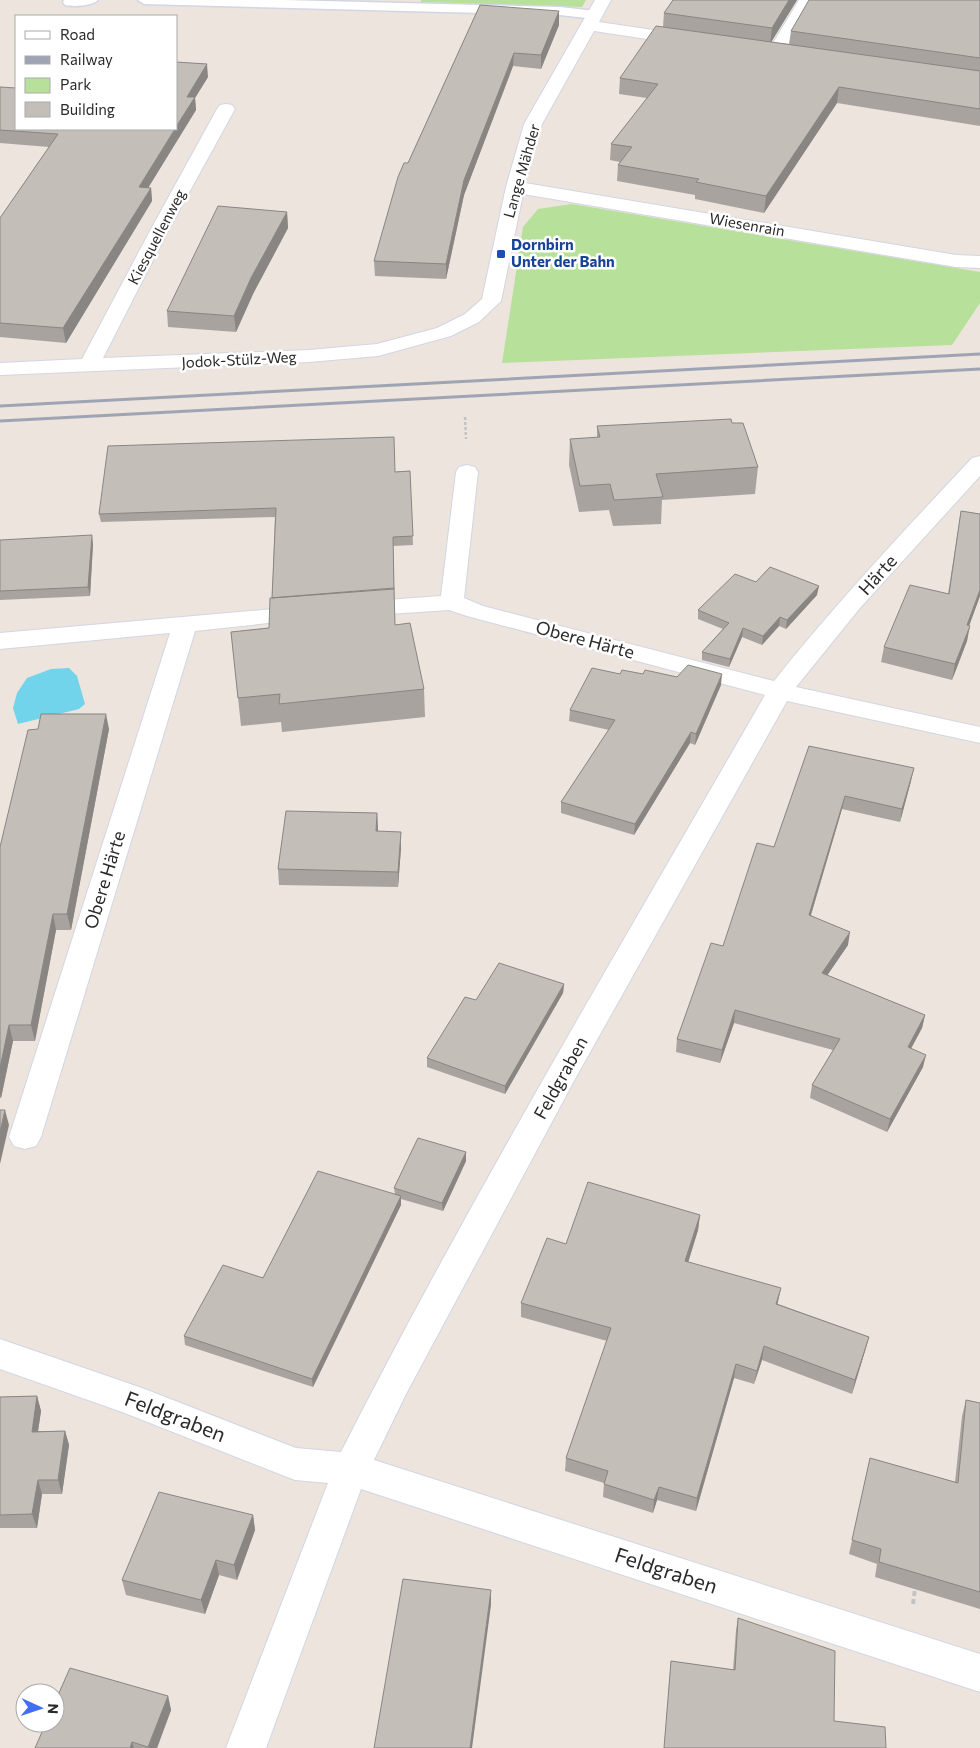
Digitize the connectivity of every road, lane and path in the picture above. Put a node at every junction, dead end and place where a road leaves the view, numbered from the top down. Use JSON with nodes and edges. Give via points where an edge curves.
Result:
{"nodes":[{"id":1,"x":92,"y":0,"type":"edge"},
{"id":2,"x":144,"y":0,"type":"edge"},
{"id":3,"x":807,"y":0,"type":"edge"},
{"id":4,"x":69,"y":2,"type":"dead end"},
{"id":5,"x":596,"y":13,"type":"edge"},
{"id":6,"x":698,"y":41,"type":"edge"},
{"id":7,"x":757,"y":50,"type":"edge"},
{"id":8,"x":775,"y":53,"type":"junction"},
{"id":9,"x":793,"y":55,"type":"edge"},
{"id":10,"x":226,"y":109,"type":"dead end"},
{"id":11,"x":515,"y":187,"type":"junction"},
{"id":12,"x":980,"y":262,"type":"edge"},
{"id":13,"x":472,"y":318,"type":"joint"},
{"id":14,"x":90,"y":366,"type":"junction"},
{"id":15,"x":0,"y":369,"type":"edge"},
{"id":16,"x":980,"y":463,"type":"edge"},
{"id":17,"x":467,"y":472,"type":"dead end"},
{"id":18,"x":452,"y":602,"type":"junction"},
{"id":19,"x":185,"y":623,"type":"junction"},
{"id":20,"x":0,"y":641,"type":"edge"},
{"id":21,"x":780,"y":691,"type":"junction"},
{"id":22,"x":980,"y":735,"type":"edge"},
{"id":23,"x":25,"y":1137,"type":"dead end"},
{"id":24,"x":0,"y":1354,"type":"edge"},
{"id":25,"x":351,"y":1469,"type":"junction"},
{"id":26,"x":980,"y":1673,"type":"edge"},
{"id":27,"x":246,"y":1748,"type":"edge"}],
"edges":[{"from":1,"to":4,"type":"lane"},
{"from":2,"to":5,"type":"lane"},
{"from":3,"to":8,"type":"street"},
{"from":5,"to":6,"type":"street"},
{"from":5,"to":11,"type":"street","name":"Lange Mähder","via":[[533,124]]},
{"from":7,"to":8,"type":"street"},
{"from":8,"to":9,"type":"street"},
{"from":10,"to":14,"type":"street","name":"Kiesquellenweg"},
{"from":11,"to":12,"type":"street","name":"Wiesenrain","via":[[956,261]]},
{"from":11,"to":13,"type":"street","name":"Lange Mähder","via":[[491,301]]},
{"from":13,"to":14,"type":"street","name":"Jodok-Stülz-Weg","via":[[444,332],[378,350]]},
{"from":14,"to":15,"type":"street","name":"Jodok-Stülz-Weg"},
{"from":16,"to":21,"type":"street","name":"Härte","via":[[810,652]]},
{"from":17,"to":18,"type":"street"},
{"from":18,"to":19,"type":"street","name":"Obere Härte"},
{"from":18,"to":21,"type":"street","name":"Obere Härte"},
{"from":19,"to":20,"type":"street","name":"Obere Härte"},
{"from":19,"to":23,"type":"street","name":"Obere Härte"},
{"from":21,"to":22,"type":"street","name":"Obere Härte"},
{"from":21,"to":25,"type":"street","name":"Feldgraben","via":[[560,1080],[394,1383]]},
{"from":24,"to":25,"type":"street","name":"Feldgraben","via":[[130,1399],[295,1464]]},
{"from":25,"to":26,"type":"street","name":"Feldgraben"},
{"from":25,"to":27,"type":"street","name":"Feldgraben"}]}
